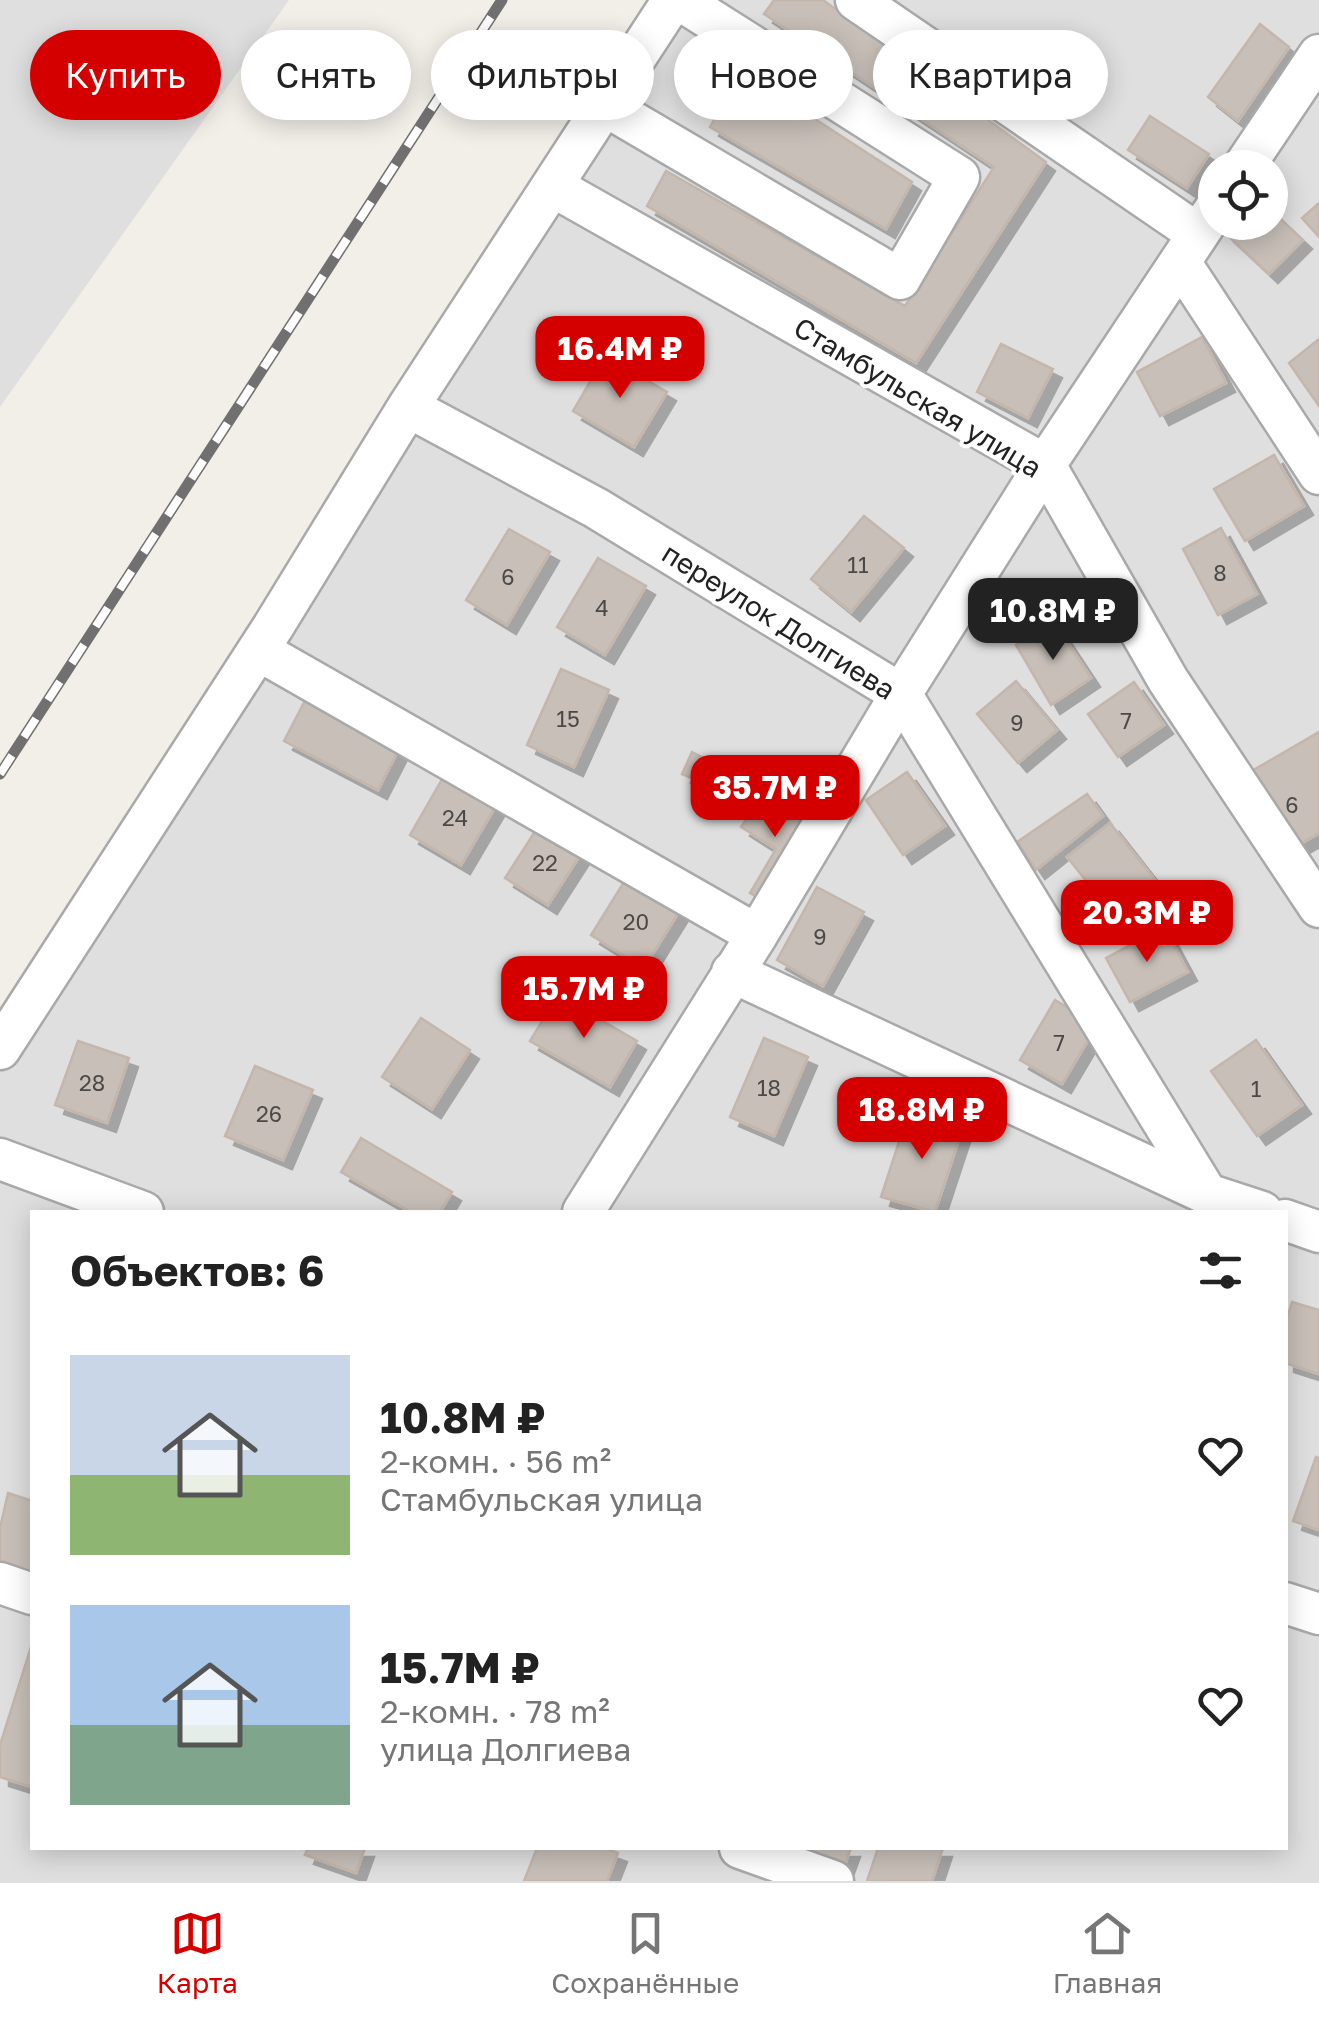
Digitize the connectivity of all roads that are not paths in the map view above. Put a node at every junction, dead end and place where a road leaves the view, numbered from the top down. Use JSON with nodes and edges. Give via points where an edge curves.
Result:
{"nodes":[{"id":1,"x":676,"y":0,"type":"edge"},
{"id":2,"x":856,"y":0,"type":"edge"},
{"id":3,"x":654,"y":32,"type":"edge"},
{"id":4,"x":1319,"y":55,"type":"edge"},
{"id":5,"x":594,"y":120,"type":"edge"},
{"id":6,"x":630,"y":120,"type":"edge"},
{"id":7,"x":1255,"y":150,"type":"edge"},
{"id":8,"x":552,"y":186,"type":"junction"},
{"id":9,"x":1198,"y":235,"type":"edge"},
{"id":10,"x":1201,"y":240,"type":"edge"},
{"id":11,"x":408,"y":407,"type":"junction"},
{"id":12,"x":1045,"y":465,"type":"junction"},
{"id":13,"x":1319,"y":474,"type":"edge"},
{"id":14,"x":258,"y":650,"type":"junction"},
{"id":15,"x":902,"y":694,"type":"junction"},
{"id":16,"x":1319,"y":907,"type":"edge"},
{"id":17,"x":757,"y":934,"type":"junction"},
{"id":18,"x":732,"y":972,"type":"junction"},
{"id":19,"x":0,"y":1048,"type":"edge"},
{"id":20,"x":0,"y":1158,"type":"edge"},
{"id":21,"x":1208,"y":1194,"type":"junction"},
{"id":22,"x":138,"y":1210,"type":"edge"},
{"id":23,"x":584,"y":1210,"type":"edge"},
{"id":24,"x":1256,"y":1210,"type":"edge"},
{"id":25,"x":1288,"y":1221,"type":"edge"},
{"id":26,"x":1319,"y":1232,"type":"edge"},
{"id":27,"x":0,"y":1583,"type":"edge"},
{"id":28,"x":30,"y":1593,"type":"edge"},
{"id":29,"x":1288,"y":1604,"type":"edge"},
{"id":30,"x":1319,"y":1614,"type":"edge"},
{"id":31,"x":746,"y":1850,"type":"edge"},
{"id":32,"x":833,"y":1881,"type":"edge"}],
"edges":[{"from":1,"to":3,"type":"street"},
{"from":1,"to":6,"type":"street","via":[[959,178],[900,279]]},
{"from":2,"to":9,"type":"street"},
{"from":4,"to":7,"type":"street"},
{"from":5,"to":8,"type":"street"},
{"from":8,"to":11,"type":"street"},
{"from":8,"to":12,"type":"street","name":"Стамбульская улица"},
{"from":9,"to":12,"type":"street"},
{"from":10,"to":13,"type":"street"},
{"from":11,"to":14,"type":"street"},
{"from":11,"to":15,"type":"street","name":"переулок Долгиева","via":[[596,508]]},
{"from":12,"to":15,"type":"street"},
{"from":12,"to":16,"type":"street","name":"Стамбульская улица","via":[[1168,680]]},
{"from":14,"to":17,"type":"street"},
{"from":14,"to":19,"type":"street"},
{"from":15,"to":17,"type":"street"},
{"from":15,"to":21,"type":"street","name":"переулок Долгиева"},
{"from":17,"to":18,"type":"street"},
{"from":18,"to":21,"type":"street"},
{"from":18,"to":23,"type":"street"},
{"from":20,"to":22,"type":"street"},
{"from":21,"to":24,"type":"street"},
{"from":25,"to":26,"type":"street"},
{"from":27,"to":28,"type":"street"},
{"from":29,"to":30,"type":"street"},
{"from":31,"to":32,"type":"street"}]}
